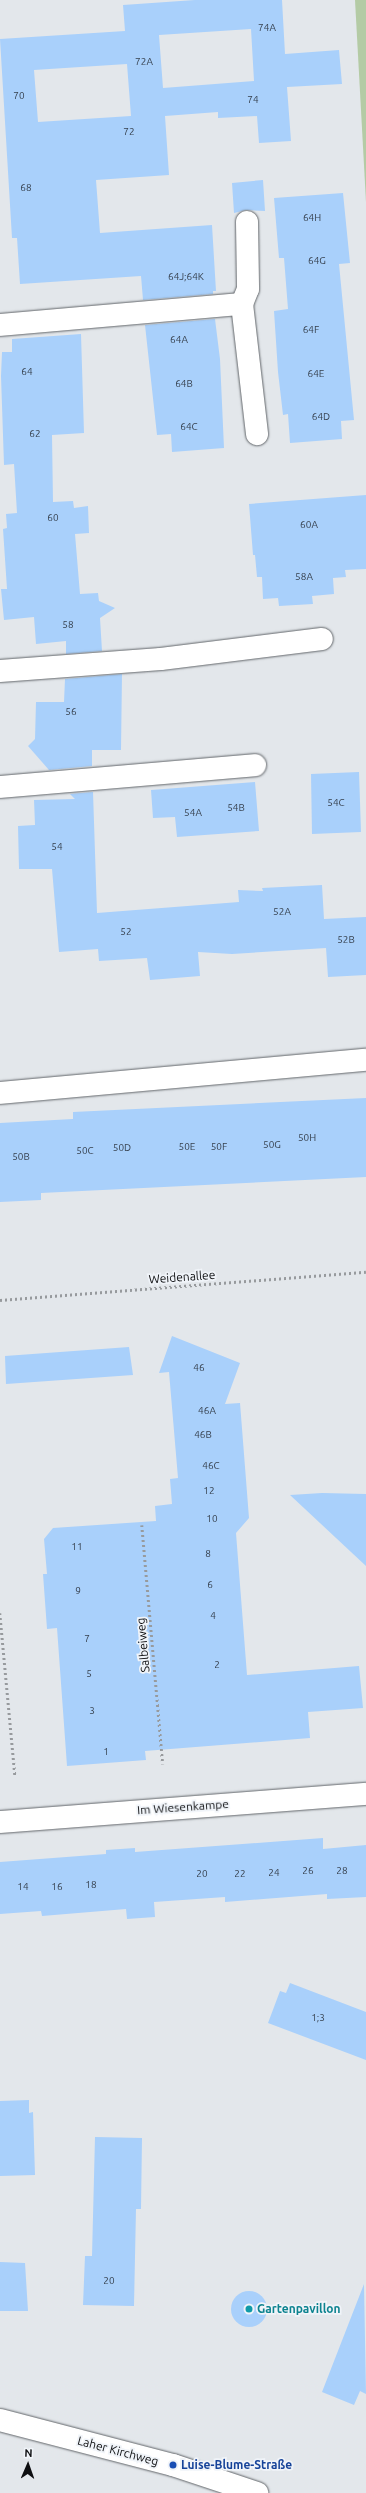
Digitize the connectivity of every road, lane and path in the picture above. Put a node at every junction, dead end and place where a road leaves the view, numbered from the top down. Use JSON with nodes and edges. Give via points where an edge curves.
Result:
{"nodes":[{"id":1,"x":247,"y":222,"type":"dead end"},
{"id":2,"x":242,"y":304,"type":"junction"},
{"id":3,"x":0,"y":325,"type":"edge"},
{"id":4,"x":258,"y":434,"type":"dead end"},
{"id":5,"x":322,"y":639,"type":"dead end"},
{"id":6,"x":0,"y":671,"type":"edge"},
{"id":7,"x":255,"y":765,"type":"dead end"},
{"id":8,"x":0,"y":787,"type":"edge"},
{"id":9,"x":366,"y":1060,"type":"edge"},
{"id":10,"x":0,"y":1092,"type":"edge"},
{"id":11,"x":366,"y":1272,"type":"edge"},
{"id":12,"x":0,"y":1300,"type":"edge"},
{"id":13,"x":142,"y":1525,"type":"dead end"},
{"id":14,"x":0,"y":1613,"type":"edge"},
{"id":15,"x":163,"y":1764,"type":"dead end"},
{"id":16,"x":15,"y":1775,"type":"dead end"},
{"id":17,"x":366,"y":1794,"type":"edge"},
{"id":18,"x":0,"y":1822,"type":"edge"},
{"id":19,"x":0,"y":2420,"type":"edge"},
{"id":20,"x":257,"y":2493,"type":"edge"}],
"edges":[{"from":1,"to":2,"type":"street","via":[[248,289]]},
{"from":2,"to":3,"type":"street"},
{"from":2,"to":4,"type":"street"},
{"from":5,"to":6,"type":"street","via":[[161,659]]},
{"from":7,"to":8,"type":"street"},
{"from":9,"to":10,"type":"street"},
{"from":11,"to":12,"type":"path","name":"Weidenallee"},
{"from":13,"to":15,"type":"path","name":"Salbeiweg"},
{"from":14,"to":16,"type":"path"},
{"from":17,"to":18,"type":"street","name":"Im Wiesenkampe"},
{"from":19,"to":20,"type":"street","name":"Laher Kirchweg","via":[[173,2465]]}]}
